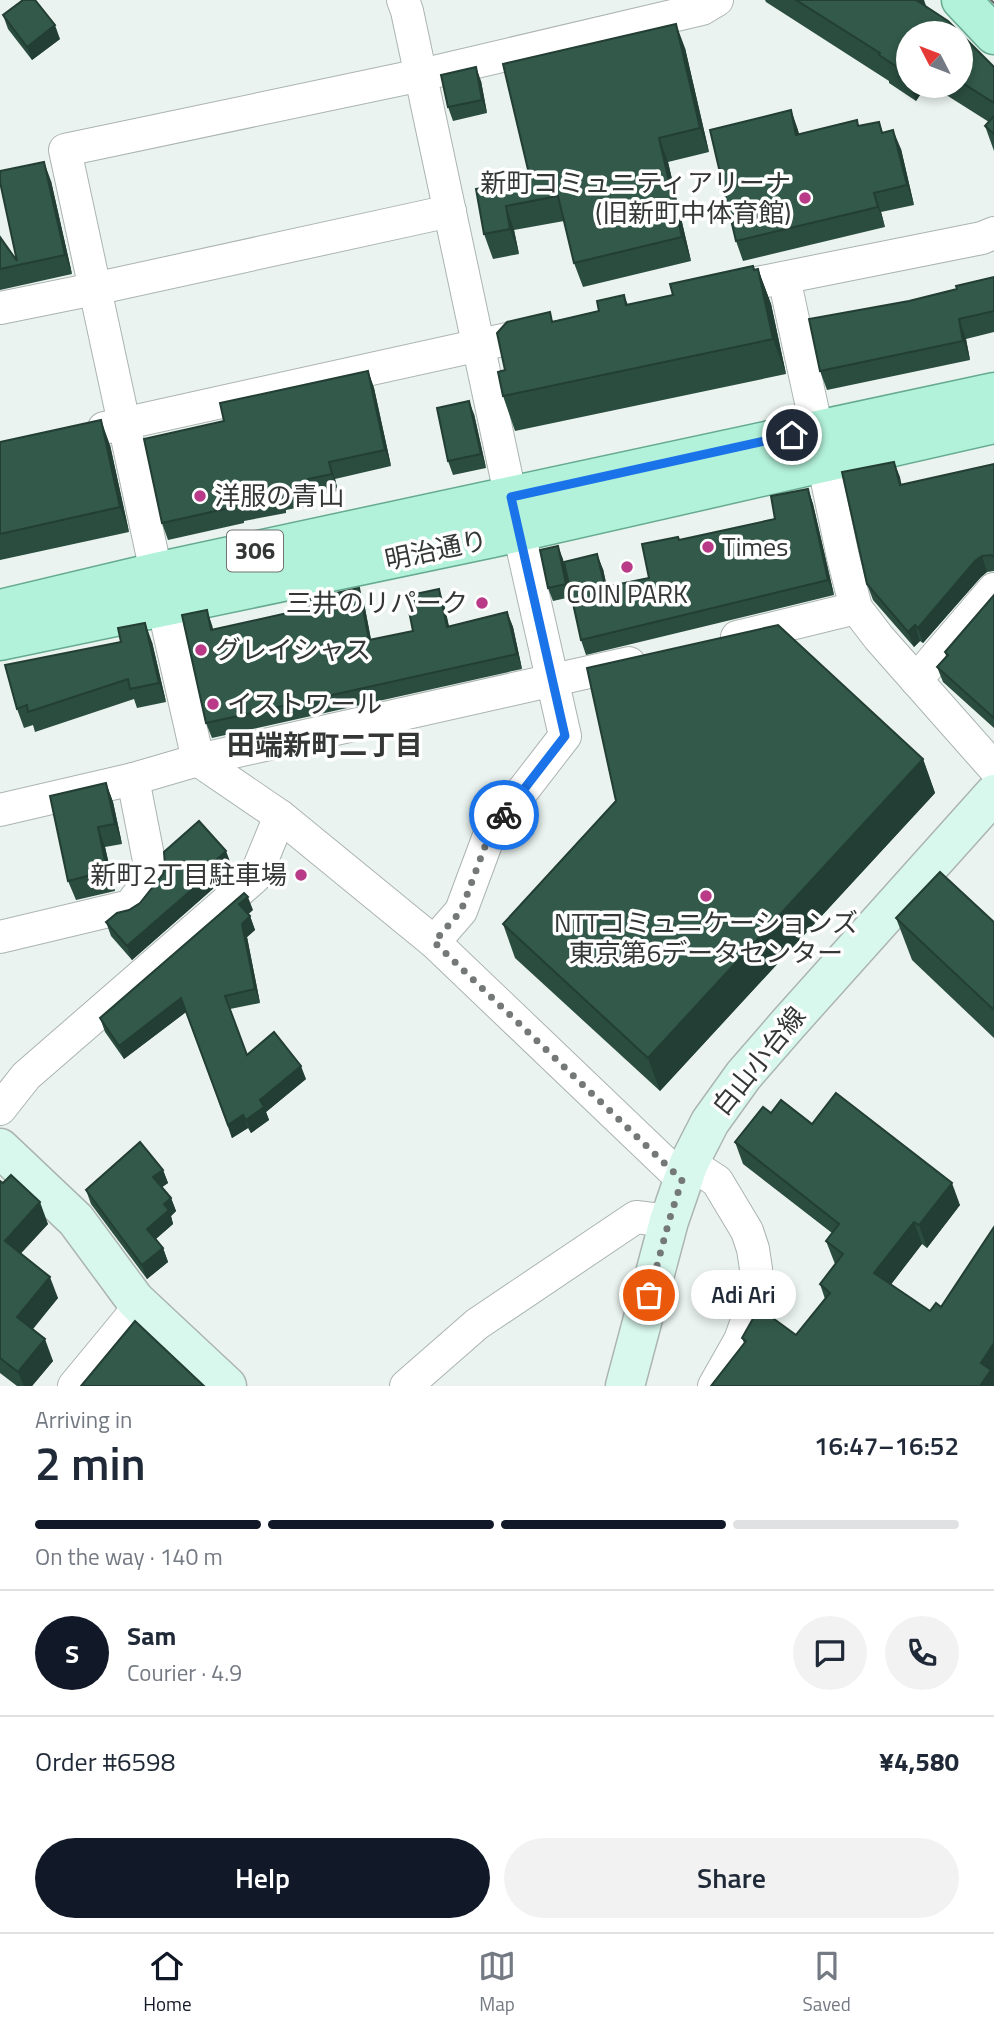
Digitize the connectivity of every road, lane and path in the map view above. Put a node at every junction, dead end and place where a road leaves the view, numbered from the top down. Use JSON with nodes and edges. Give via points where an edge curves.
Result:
{"nodes":[{"id":1,"x":961,"y":0,"type":"edge"},
{"id":2,"x":407,"y":2,"type":"edge"},
{"id":3,"x":709,"y":5,"type":"edge"},
{"id":4,"x":994,"y":35,"type":"edge"},
{"id":5,"x":421,"y":75,"type":"junction"},
{"id":6,"x":450,"y":211,"type":"junction"},
{"id":7,"x":994,"y":233,"type":"edge"},
{"id":8,"x":784,"y":278,"type":"junction"},
{"id":9,"x":94,"y":289,"type":"junction"},
{"id":10,"x":689,"y":298,"type":"edge"},
{"id":11,"x":0,"y":308,"type":"edge"},
{"id":12,"x":571,"y":325,"type":"edge"},
{"id":13,"x":479,"y":346,"type":"junction"},
{"id":14,"x":994,"y":392,"type":"edge"},
{"id":15,"x":123,"y":424,"type":"junction"},
{"id":16,"x":994,"y":424,"type":"edge"},
{"id":17,"x":73,"y":434,"type":"edge"},
{"id":18,"x":820,"y":446,"type":"junction"},
{"id":19,"x":515,"y":514,"type":"junction"},
{"id":20,"x":160,"y":589,"type":"junction"},
{"id":21,"x":994,"y":589,"type":"edge"},
{"id":22,"x":856,"y":608,"type":"junction"},
{"id":23,"x":0,"y":609,"type":"edge"},
{"id":24,"x":0,"y":641,"type":"edge"},
{"id":25,"x":710,"y":643,"type":"edge"},
{"id":26,"x":657,"y":656,"type":"edge"},
{"id":27,"x":916,"y":680,"type":"junction"},
{"id":28,"x":551,"y":681,"type":"junction"},
{"id":29,"x":198,"y":760,"type":"junction"},
{"id":30,"x":994,"y":768,"type":"edge"},
{"id":31,"x":134,"y":779,"type":"junction"},
{"id":32,"x":994,"y":794,"type":"edge"},
{"id":33,"x":0,"y":810,"type":"edge"},
{"id":34,"x":280,"y":817,"type":"junction"},
{"id":35,"x":0,"y":937,"type":"edge"},
{"id":36,"x":434,"y":942,"type":"junction"},
{"id":37,"x":0,"y":1109,"type":"edge"},
{"id":38,"x":0,"y":1148,"type":"edge"},
{"id":39,"x":686,"y":1171,"type":"junction"},
{"id":40,"x":669,"y":1221,"type":"junction"},
{"id":41,"x":140,"y":1306,"type":"junction"},
{"id":42,"x":74,"y":1386,"type":"edge"},
{"id":43,"x":227,"y":1386,"type":"edge"},
{"id":44,"x":406,"y":1386,"type":"edge"},
{"id":45,"x":625,"y":1386,"type":"edge"},
{"id":46,"x":714,"y":1386,"type":"edge"}],
"edges":[{"from":1,"to":4,"type":"main road"},
{"from":2,"to":5,"type":"street"},
{"from":3,"to":5,"type":"street"},
{"from":5,"to":6,"type":"street"},
{"from":5,"to":9,"type":"street","via":[[65,150]]},
{"from":6,"to":9,"type":"street"},
{"from":6,"to":13,"type":"street"},
{"from":7,"to":8,"type":"street"},
{"from":8,"to":10,"type":"street"},
{"from":8,"to":18,"type":"street"},
{"from":9,"to":11,"type":"street"},
{"from":9,"to":15,"type":"street"},
{"from":12,"to":13,"type":"street"},
{"from":13,"to":15,"type":"street"},
{"from":13,"to":19,"type":"street"},
{"from":14,"to":18,"type":"main road","name":"明治通り","number":"306"},
{"from":15,"to":17,"type":"street"},
{"from":15,"to":20,"type":"street"},
{"from":16,"to":18,"type":"main road","name":"明治通り","number":"306"},
{"from":18,"to":19,"type":"main road","name":"明治通り","number":"306"},
{"from":18,"to":22,"type":"street"},
{"from":19,"to":20,"type":"main road","name":"明治通り","number":"306"},
{"from":19,"to":28,"type":"street"},
{"from":20,"to":23,"type":"main road","name":"明治通り","number":"306"},
{"from":20,"to":24,"type":"main road","name":"明治通り","number":"306"},
{"from":20,"to":29,"type":"street"},
{"from":21,"to":27,"type":"street"},
{"from":22,"to":25,"type":"street"},
{"from":22,"to":27,"type":"street"},
{"from":26,"to":28,"type":"street"},
{"from":27,"to":30,"type":"street"},
{"from":28,"to":29,"type":"street"},
{"from":28,"to":36,"type":"street","via":[[565,736],[490,833],[461,911]]},
{"from":29,"to":31,"type":"street"},
{"from":29,"to":34,"type":"street"},
{"from":31,"to":33,"type":"street"},
{"from":31,"to":35,"type":"street","via":[[152,876],[130,906]]},
{"from":32,"to":39,"type":"main road","name":"白山小台線","via":[[743,1076],[710,1122]]},
{"from":34,"to":36,"type":"street"},
{"from":34,"to":37,"type":"street","via":[[254,877],[26,1076]]},
{"from":36,"to":39,"type":"street"},
{"from":38,"to":41,"type":"main road","via":[[71,1214]]},
{"from":39,"to":40,"type":"main road","name":"白山小台線"},
{"from":39,"to":46,"type":"street","via":[[717,1181],[753,1249],[752,1307]]},
{"from":40,"to":44,"type":"street","via":[[636,1217],[477,1324]]},
{"from":40,"to":45,"type":"main road","name":"白山小台線"},
{"from":41,"to":42,"type":"street"},
{"from":41,"to":43,"type":"main road"}]}
